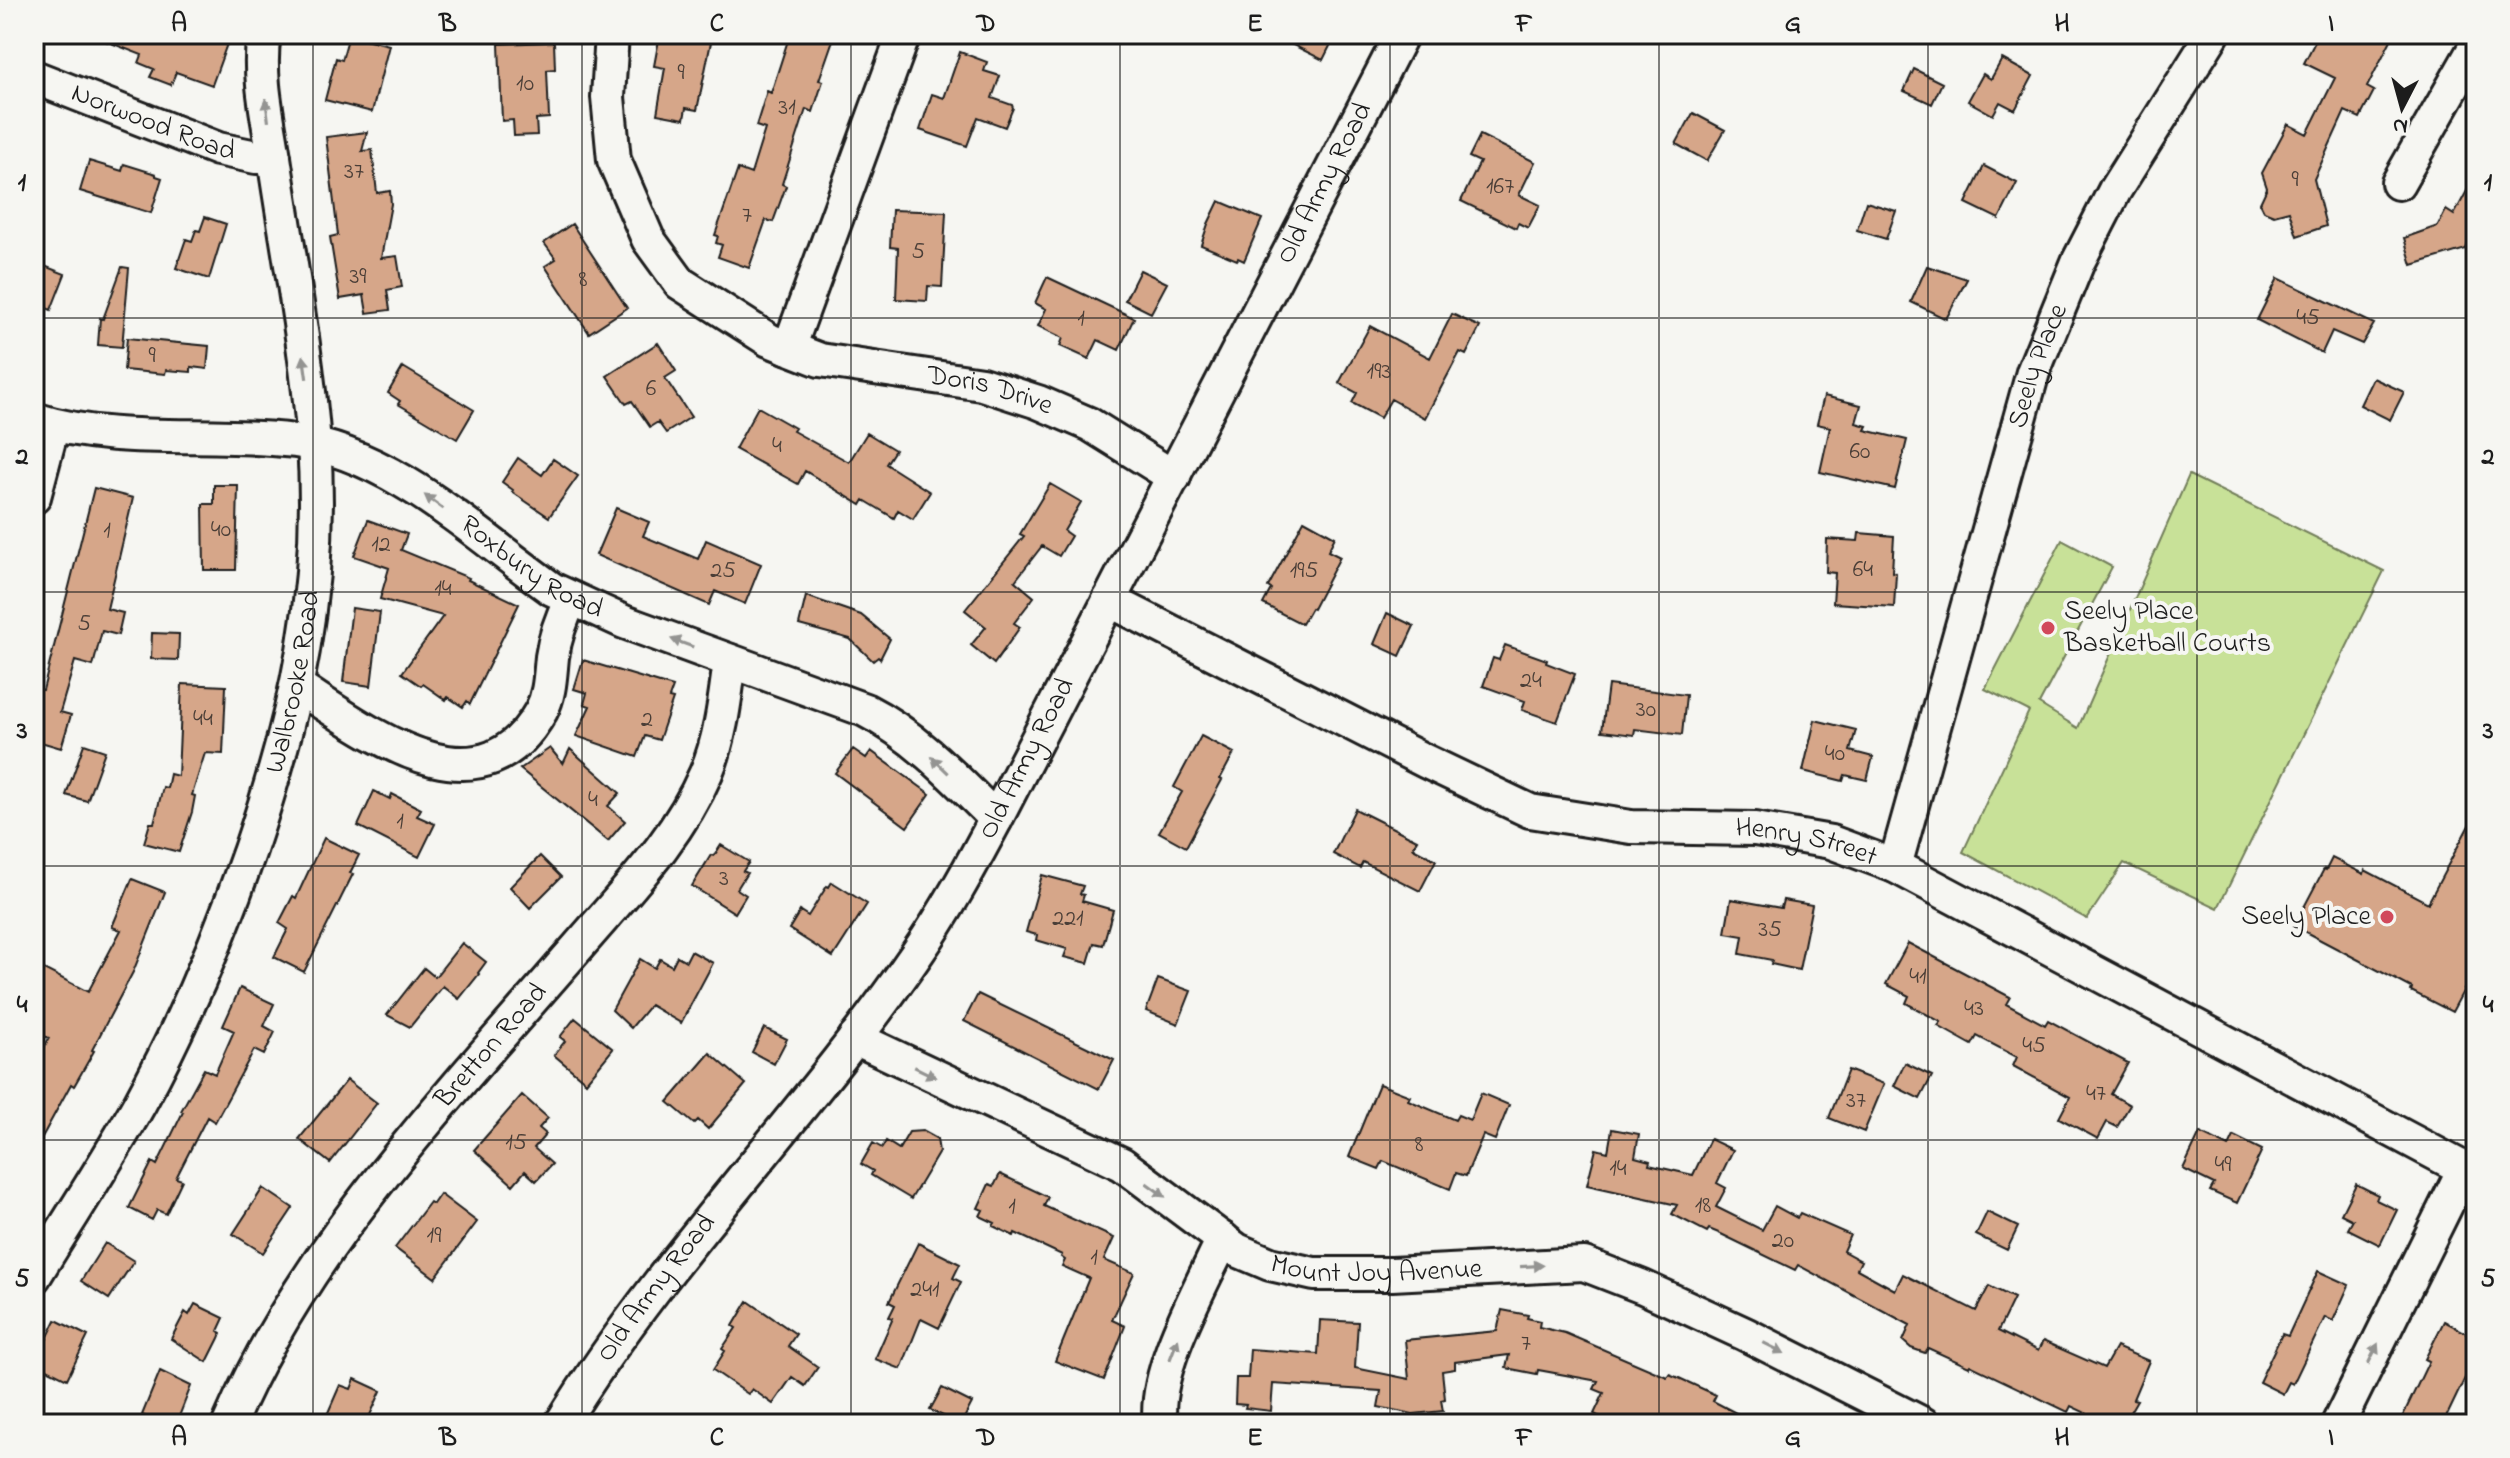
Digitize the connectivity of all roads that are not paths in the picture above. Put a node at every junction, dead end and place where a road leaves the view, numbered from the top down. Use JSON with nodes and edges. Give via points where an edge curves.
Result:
{"nodes":[{"id":1,"x":264,"y":34,"type":"edge"},
{"id":2,"x":612,"y":34,"type":"edge"},
{"id":3,"x":904,"y":34,"type":"edge"},
{"id":4,"x":1402,"y":34,"type":"edge"},
{"id":5,"x":2213,"y":34,"type":"edge"},
{"id":6,"x":2476,"y":46,"type":"edge"},
{"id":7,"x":34,"y":77,"type":"edge"},
{"id":8,"x":274,"y":157,"type":"junction"},
{"id":9,"x":2398,"y":183,"type":"dead end"},
{"id":10,"x":789,"y":348,"type":"junction"},
{"id":11,"x":43,"y":422,"type":"edge"},
{"id":12,"x":314,"y":444,"type":"junction"},
{"id":13,"x":1174,"y":477,"type":"junction"},
{"id":14,"x":34,"y":497,"type":"edge"},
{"id":15,"x":571,"y":599,"type":"junction"},
{"id":16,"x":1109,"y":600,"type":"junction"},
{"id":17,"x":730,"y":661,"type":"junction"},
{"id":18,"x":297,"y":686,"type":"junction"},
{"id":19,"x":996,"y":819,"type":"junction"},
{"id":20,"x":1895,"y":866,"type":"junction"},
{"id":21,"x":855,"y":1038,"type":"junction"},
{"id":22,"x":2470,"y":1172,"type":"edge"},
{"id":23,"x":1223,"y":1239,"type":"junction"},
{"id":24,"x":34,"y":1277,"type":"edge"},
{"id":25,"x":229,"y":1424,"type":"edge"},
{"id":26,"x":561,"y":1424,"type":"edge"},
{"id":27,"x":1160,"y":1424,"type":"edge"},
{"id":28,"x":1923,"y":1424,"type":"edge"},
{"id":29,"x":2338,"y":1424,"type":"edge"}],
"edges":[{"from":8,"to":1,"type":"street","name":"Walbrooke Road","one_way":true,"via":[[263,74]]},
{"from":2,"to":10,"type":"street","name":"Doris Drive","via":[[608,97],[614,160],[648,239],[680,283]]},
{"from":3,"to":10,"type":"street"},
{"from":4,"to":13,"type":"street","name":"Old Army Road"},
{"from":5,"to":20,"type":"street","name":"Seely Place","via":[[2111,199],[2078,262],[2033,372]]},
{"from":6,"to":9,"type":"street"},
{"from":7,"to":8,"type":"street","name":"Norwood Road","via":[[218,149]]},
{"from":12,"to":8,"type":"street","name":"Walbrooke Road","one_way":true},
{"from":10,"to":13,"type":"street","name":"Doris Drive","via":[[820,360],[982,384],[1038,402],[1089,424]]},
{"from":11,"to":12,"type":"street","name":"Roxbury Road","via":[[126,436]]},
{"from":11,"to":14,"type":"street"},
{"from":15,"to":12,"type":"street","name":"Roxbury Road","one_way":true,"via":[[402,480],[347,453]]},
{"from":12,"to":18,"type":"street","name":"Walbrooke Road","via":[[313,581]]},
{"from":13,"to":16,"type":"street","name":"Old Army Road"},
{"from":17,"to":15,"type":"street","name":"Roxbury Road","one_way":true},
{"from":15,"to":18,"type":"street","via":[[540,711],[515,744],[485,761],[450,763],[404,751]]},
{"from":16,"to":19,"type":"street","name":"Old Army Road"},
{"from":16,"to":20,"type":"street","name":"Henry Street","via":[[1530,811],[1631,827],[1755,829],[1831,842]]},
{"from":19,"to":17,"type":"street","name":"Roxbury Road","one_way":true,"via":[[919,746],[882,719]]},
{"from":17,"to":25,"type":"street","name":"Bretton Road","via":[[715,749],[679,822],[354,1214],[287,1311]]},
{"from":18,"to":24,"type":"street","name":"Walbrooke Road","via":[[261,817],[195,991],[140,1103]]},
{"from":19,"to":21,"type":"street","name":"Old Army Road","via":[[946,910]]},
{"from":20,"to":22,"type":"street","name":"Henry Street"},
{"from":21,"to":23,"type":"street","name":"Mount Joy Avenue","one_way":true,"via":[[1122,1164]]},
{"from":21,"to":26,"type":"street","name":"Old Army Road","via":[[625,1328]]},
{"from":29,"to":22,"type":"street","one_way":true},
{"from":27,"to":23,"type":"street","one_way":true,"via":[[1163,1378]]},
{"from":23,"to":28,"type":"street","name":"Mount Joy Avenue","one_way":true,"via":[[1270,1264],[1314,1274],[1584,1264],[1745,1334]]}]}
